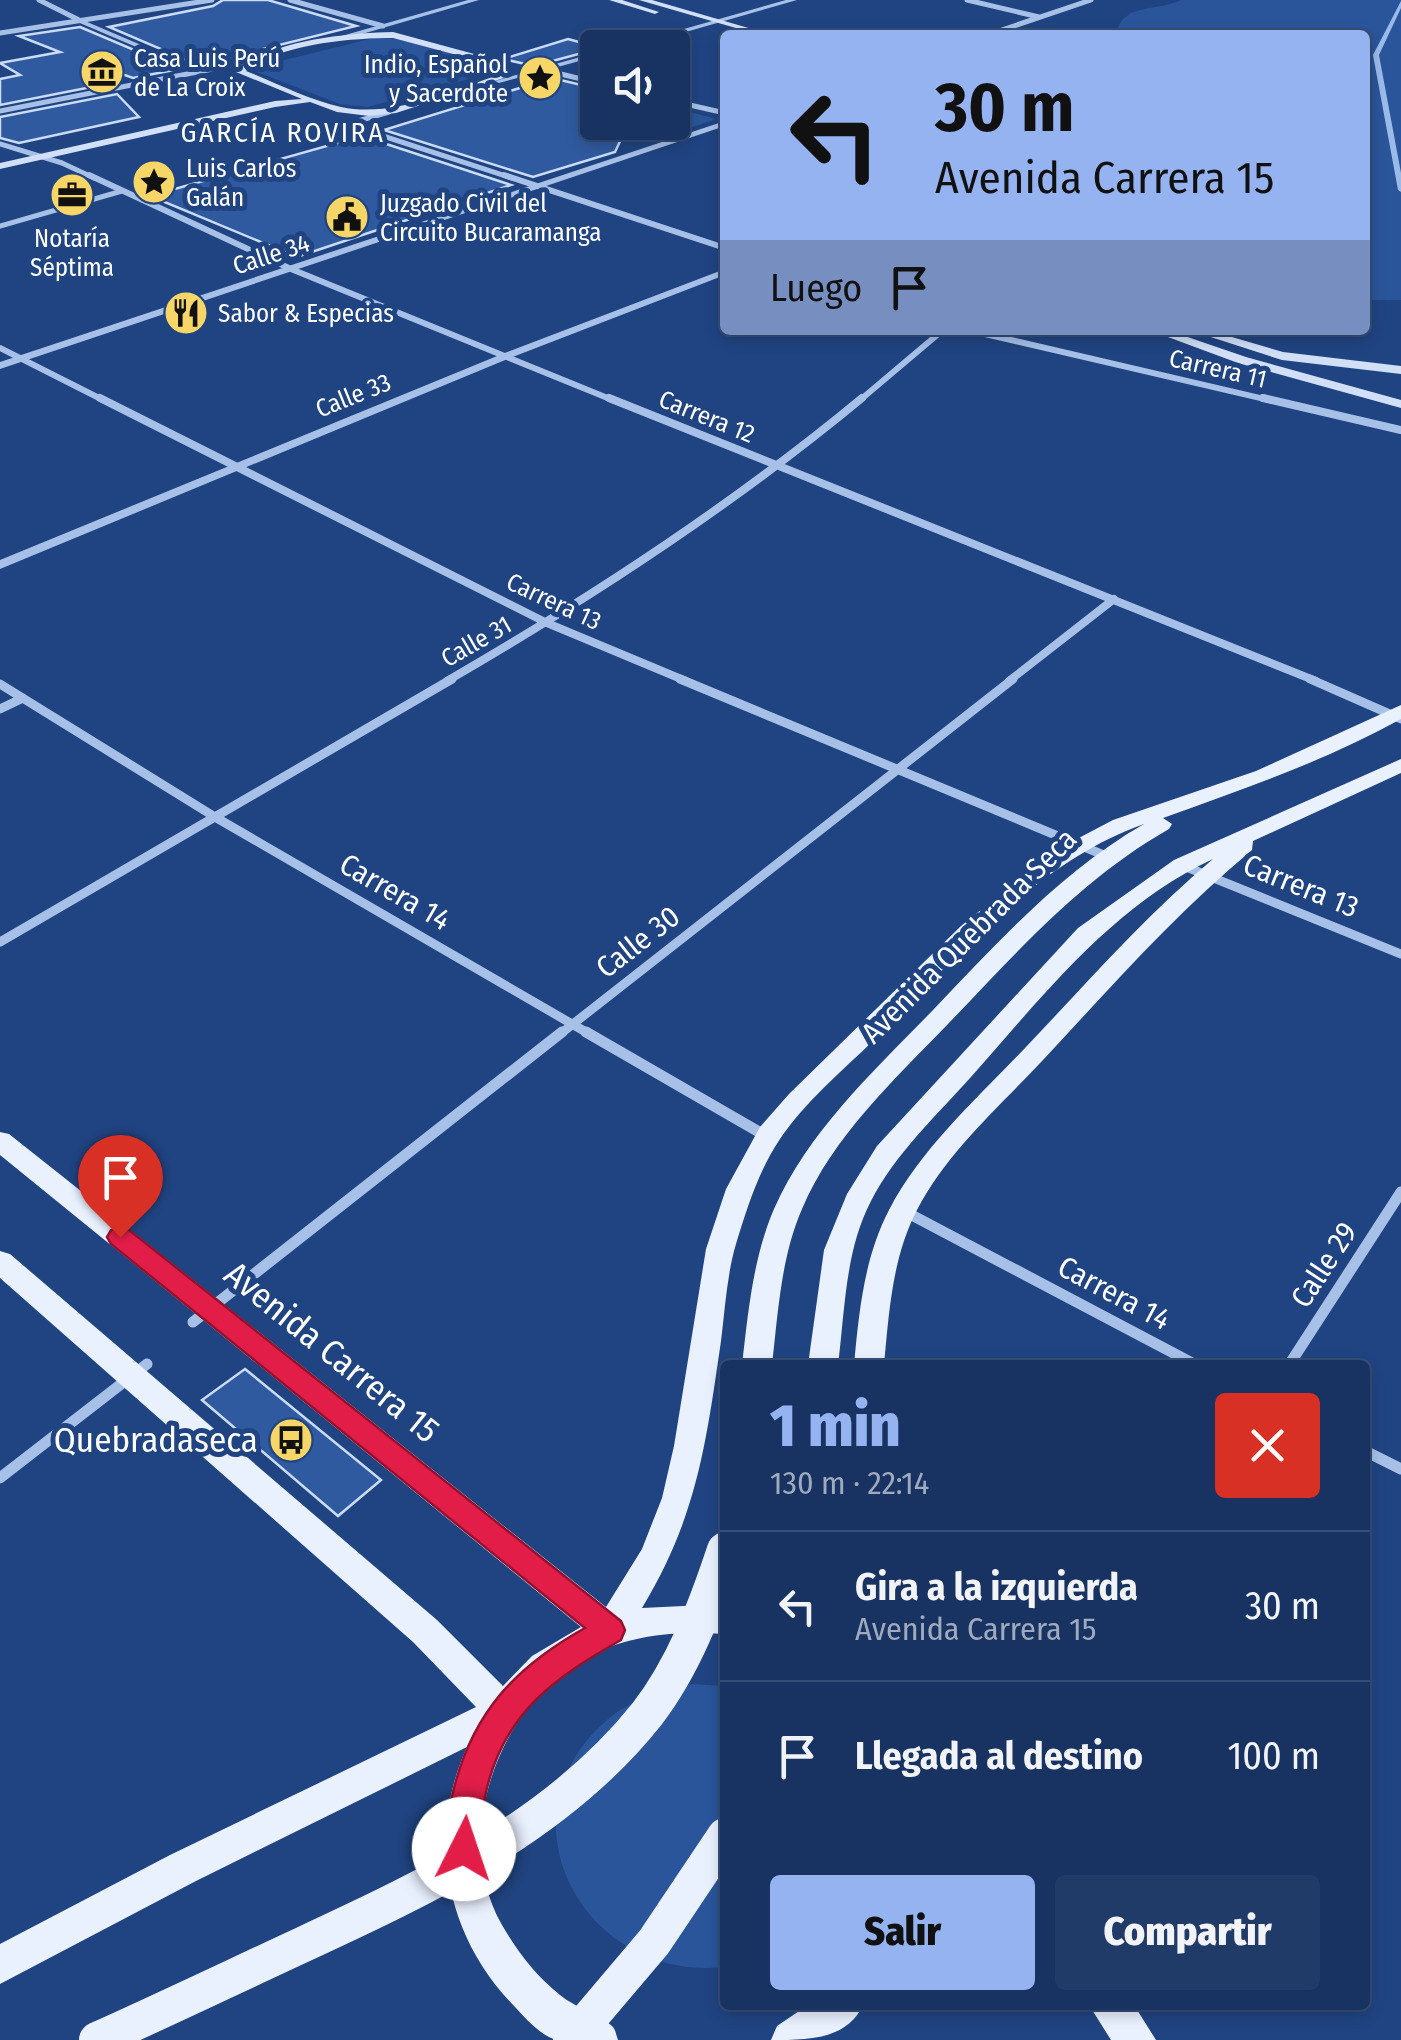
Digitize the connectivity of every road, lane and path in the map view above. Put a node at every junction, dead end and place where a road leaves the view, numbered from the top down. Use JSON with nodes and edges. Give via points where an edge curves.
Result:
{"nodes":[{"id":1,"x":39,"y":0,"type":"edge"},
{"id":2,"x":212,"y":0,"type":"edge"},
{"id":3,"x":290,"y":0,"type":"edge"},
{"id":4,"x":476,"y":0,"type":"edge"},
{"id":5,"x":614,"y":0,"type":"edge"},
{"id":6,"x":644,"y":0,"type":"edge"},
{"id":7,"x":794,"y":0,"type":"edge"},
{"id":8,"x":967,"y":0,"type":"edge"},
{"id":9,"x":1091,"y":0,"type":"edge"},
{"id":10,"x":1042,"y":17,"type":"junction"},
{"id":11,"x":80,"y":20,"type":"junction"},
{"id":12,"x":718,"y":21,"type":"junction"},
{"id":13,"x":702,"y":25,"type":"junction"},
{"id":14,"x":383,"y":26,"type":"junction"},
{"id":15,"x":684,"y":30,"type":"edge"},
{"id":16,"x":720,"y":30,"type":"edge"},
{"id":17,"x":751,"y":30,"type":"edge"},
{"id":18,"x":1002,"y":30,"type":"edge"},
{"id":19,"x":0,"y":33,"type":"edge"},
{"id":20,"x":335,"y":39,"type":"junction"},
{"id":21,"x":580,"y":59,"type":"edge"},
{"id":22,"x":253,"y":60,"type":"junction"},
{"id":23,"x":540,"y":69,"type":"junction"},
{"id":24,"x":202,"y":74,"type":"junction"},
{"id":25,"x":580,"y":79,"type":"edge"},
{"id":26,"x":498,"y":81,"type":"junction"},
{"id":27,"x":272,"y":86,"type":"junction"},
{"id":28,"x":315,"y":101,"type":"junction"},
{"id":29,"x":690,"y":104,"type":"edge"},
{"id":30,"x":396,"y":110,"type":"junction"},
{"id":31,"x":0,"y":112,"type":"edge"},
{"id":32,"x":720,"y":112,"type":"edge"},
{"id":33,"x":338,"y":121,"type":"dead end"},
{"id":34,"x":347,"y":124,"type":"junction"},
{"id":35,"x":720,"y":125,"type":"edge"},
{"id":36,"x":0,"y":144,"type":"edge"},
{"id":37,"x":20,"y":151,"type":"junction"},
{"id":38,"x":0,"y":156,"type":"edge"},
{"id":39,"x":41,"y":156,"type":"junction"},
{"id":40,"x":0,"y":166,"type":"edge"},
{"id":41,"x":539,"y":186,"type":"junction"},
{"id":42,"x":122,"y":191,"type":"junction"},
{"id":43,"x":0,"y":226,"type":"edge"},
{"id":44,"x":720,"y":246,"type":"edge"},
{"id":45,"x":292,"y":269,"type":"junction"},
{"id":46,"x":720,"y":274,"type":"edge"},
{"id":47,"x":937,"y":335,"type":"edge"},
{"id":48,"x":990,"y":335,"type":"edge"},
{"id":49,"x":1170,"y":335,"type":"edge"},
{"id":50,"x":1212,"y":335,"type":"edge"},
{"id":51,"x":0,"y":348,"type":"edge"},
{"id":52,"x":506,"y":356,"type":"junction"},
{"id":53,"x":22,"y":358,"type":"junction"},
{"id":54,"x":0,"y":366,"type":"edge"},
{"id":55,"x":1401,"y":370,"type":"edge"},
{"id":56,"x":1401,"y":404,"type":"edge"},
{"id":57,"x":1401,"y":430,"type":"edge"},
{"id":58,"x":237,"y":467,"type":"junction"},
{"id":59,"x":779,"y":468,"type":"junction"},
{"id":60,"x":0,"y":564,"type":"edge"},
{"id":61,"x":1114,"y":599,"type":"junction"},
{"id":62,"x":547,"y":623,"type":"junction"},
{"id":63,"x":0,"y":684,"type":"edge"},
{"id":64,"x":23,"y":698,"type":"junction"},
{"id":65,"x":0,"y":709,"type":"edge"},
{"id":66,"x":1399,"y":715,"type":"edge"},
{"id":67,"x":1401,"y":766,"type":"edge"},
{"id":68,"x":901,"y":767,"type":"junction"},
{"id":69,"x":1291,"y":814,"type":"junction"},
{"id":70,"x":215,"y":816,"type":"junction"},
{"id":71,"x":1094,"y":850,"type":"junction"},
{"id":72,"x":1182,"y":865,"type":"junction"},
{"id":73,"x":1210,"y":876,"type":"junction"},
{"id":74,"x":0,"y":942,"type":"edge"},
{"id":75,"x":1401,"y":954,"type":"edge"},
{"id":76,"x":574,"y":1024,"type":"junction"},
{"id":77,"x":768,"y":1137,"type":"junction"},
{"id":78,"x":0,"y":1141,"type":"edge"},
{"id":79,"x":1401,"y":1192,"type":"edge"},
{"id":80,"x":903,"y":1210,"type":"junction"},
{"id":81,"x":0,"y":1262,"type":"edge"},
{"id":82,"x":202,"y":1316,"type":"junction"},
{"id":83,"x":757,"y":1360,"type":"edge"},
{"id":84,"x":824,"y":1360,"type":"edge"},
{"id":85,"x":869,"y":1360,"type":"edge"},
{"id":86,"x":1187,"y":1360,"type":"edge"},
{"id":87,"x":1292,"y":1360,"type":"edge"},
{"id":88,"x":140,"y":1370,"type":"junction"},
{"id":89,"x":1370,"y":1454,"type":"edge"},
{"id":90,"x":1401,"y":1469,"type":"edge"},
{"id":91,"x":0,"y":1478,"type":"edge"},
{"id":92,"x":720,"y":1566,"type":"edge"},
{"id":93,"x":720,"y":1618,"type":"edge"},
{"id":94,"x":610,"y":1630,"type":"junction"},
{"id":95,"x":504,"y":1711,"type":"junction"},
{"id":96,"x":720,"y":1844,"type":"edge"},
{"id":97,"x":0,"y":1965,"type":"edge"},
{"id":98,"x":836,"y":2010,"type":"edge"},
{"id":99,"x":1112,"y":2010,"type":"edge"},
{"id":100,"x":98,"y":2040,"type":"edge"},
{"id":101,"x":571,"y":2040,"type":"edge"},
{"id":102,"x":598,"y":2040,"type":"edge"},
{"id":103,"x":791,"y":2040,"type":"edge"},
{"id":104,"x":1136,"y":2040,"type":"edge"}],
"edges":[{"from":1,"to":11,"type":"street"},
{"from":2,"to":11,"type":"street"},
{"from":3,"to":14,"type":"street"},
{"from":4,"to":14,"type":"street"},
{"from":5,"to":13,"type":"main road"},
{"from":6,"to":12,"type":"main road"},
{"from":7,"to":12,"type":"street"},
{"from":8,"to":10,"type":"street"},
{"from":9,"to":10,"type":"street"},
{"from":10,"to":18,"type":"street"},
{"from":11,"to":19,"type":"street"},
{"from":11,"to":24,"type":"street"},
{"from":12,"to":13,"type":"street"},
{"from":12,"to":17,"type":"main road"},
{"from":13,"to":15,"type":"street"},
{"from":13,"to":16,"type":"main road"},
{"from":14,"to":20,"type":"street"},
{"from":20,"to":22,"type":"main road"},
{"from":20,"to":26,"type":"main road","via":[[408,38],[497,63],[504,70]]},
{"from":21,"to":23,"type":"street"},
{"from":22,"to":24,"type":"street"},
{"from":22,"to":27,"type":"main road","via":[[240,72]]},
{"from":23,"to":25,"type":"street"},
{"from":23,"to":26,"type":"street"},
{"from":24,"to":31,"type":"street"},
{"from":26,"to":30,"type":"main road"},
{"from":27,"to":28,"type":"main road"},
{"from":27,"to":37,"type":"main road","via":[[257,98]]},
{"from":28,"to":30,"type":"main road","via":[[348,111]]},
{"from":28,"to":39,"type":"main road"},
{"from":29,"to":32,"type":"street"},
{"from":30,"to":34,"type":"street"},
{"from":33,"to":34,"type":"street"},
{"from":34,"to":41,"type":"street"},
{"from":35,"to":41,"type":"street","name":"Calle 34"},
{"from":36,"to":37,"type":"street","name":"Carrera 12"},
{"from":37,"to":38,"type":"main road"},
{"from":37,"to":39,"type":"street","name":"Carrera 12"},
{"from":39,"to":40,"type":"main road"},
{"from":39,"to":42,"type":"street","name":"Carrera 12"},
{"from":41,"to":44,"type":"street"},
{"from":41,"to":45,"type":"street","name":"Calle 34"},
{"from":42,"to":43,"type":"street"},
{"from":42,"to":45,"type":"street","name":"Carrera 12"},
{"from":45,"to":52,"type":"street","name":"Carrera 12"},
{"from":45,"to":53,"type":"street","name":"Calle 34"},
{"from":46,"to":52,"type":"street","name":"Calle 33"},
{"from":47,"to":59,"type":"street","name":"Calle 31"},
{"from":48,"to":57,"type":"street","name":"Carrera 11"},
{"from":49,"to":56,"type":"main road"},
{"from":50,"to":55,"type":"main road","via":[[1282,356]]},
{"from":51,"to":53,"type":"street","name":"Carrera 13"},
{"from":52,"to":58,"type":"street","name":"Calle 33"},
{"from":52,"to":59,"type":"street","name":"Carrera 12"},
{"from":53,"to":54,"type":"street","name":"Calle 34"},
{"from":53,"to":58,"type":"street","name":"Carrera 13"},
{"from":58,"to":60,"type":"street","name":"Calle 33"},
{"from":58,"to":62,"type":"street","name":"Carrera 13"},
{"from":59,"to":61,"type":"street","name":"Carrera 12"},
{"from":59,"to":62,"type":"street","name":"Calle 31"},
{"from":61,"to":66,"type":"street","name":"Carrera 12"},
{"from":61,"to":68,"type":"street","name":"Calle 30"},
{"from":62,"to":68,"type":"street","name":"Carrera 13"},
{"from":62,"to":70,"type":"street","name":"Calle 31"},
{"from":63,"to":64,"type":"street","name":"Carrera 14"},
{"from":64,"to":65,"type":"street"},
{"from":64,"to":70,"type":"street","name":"Carrera 14"},
{"from":66,"to":71,"type":"main road","via":[[1266,775],[1121,825]]},
{"from":67,"to":69,"type":"main road"},
{"from":68,"to":71,"type":"street","name":"Carrera 13"},
{"from":68,"to":76,"type":"street","name":"Calle 30"},
{"from":69,"to":72,"type":"main road"},
{"from":69,"to":73,"type":"main road"},
{"from":70,"to":74,"type":"street","name":"Calle 31"},
{"from":70,"to":76,"type":"street","name":"Carrera 14"},
{"from":71,"to":77,"type":"main road","via":[[1013,892]]},
{"from":71,"to":83,"type":"main road","name":"Avenida Quebrada Seca","via":[[847,1117],[788,1208]]},
{"from":72,"to":73,"type":"street","name":"Carrera 13"},
{"from":72,"to":84,"type":"main road","via":[[1086,934],[887,1153],[857,1201],[838,1250]]},
{"from":73,"to":75,"type":"street","name":"Carrera 13"},
{"from":73,"to":80,"type":"main road","via":[[959,1133]]},
{"from":76,"to":77,"type":"street","name":"Carrera 14"},
{"from":76,"to":82,"type":"street","name":"Calle 30"},
{"from":77,"to":94,"type":"main road","via":[[740,1189],[720,1249],[678,1498],[656,1555]]},
{"from":78,"to":82,"type":"main road","name":"Avenida Carrera 15"},
{"from":79,"to":87,"type":"street","name":"Calle 29"},
{"from":80,"to":85,"type":"main road","via":[[875,1300]]},
{"from":80,"to":86,"type":"street","name":"Carrera 14"},
{"from":81,"to":88,"type":"main road"},
{"from":82,"to":94,"type":"main road","name":"Avenida Carrera 15"},
{"from":88,"to":91,"type":"street"},
{"from":88,"to":95,"type":"main road"},
{"from":89,"to":90,"type":"street"},
{"from":92,"to":100,"type":"main road","bridge":true,"via":[[683,1658],[646,1713],[538,1817],[435,1884]]},
{"from":93,"to":94,"type":"main road","via":[[675,1616]]},
{"from":94,"to":95,"type":"main road","via":[[551,1663]]},
{"from":95,"to":97,"type":"main road"},
{"from":95,"to":102,"type":"main road","via":[[476,1762],[463,1820],[466,1879],[486,1938],[524,1991],[578,2033]]},
{"from":96,"to":101,"type":"main road","bridge":true,"via":[[679,1911],[608,2004]]},
{"from":98,"to":103,"type":"main road"},
{"from":99,"to":104,"type":"main road"}]}
